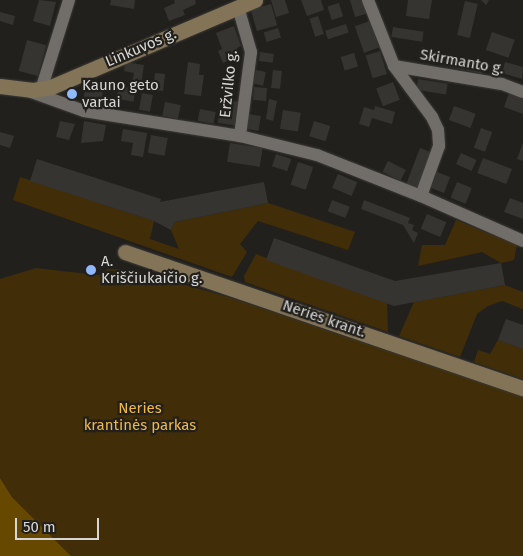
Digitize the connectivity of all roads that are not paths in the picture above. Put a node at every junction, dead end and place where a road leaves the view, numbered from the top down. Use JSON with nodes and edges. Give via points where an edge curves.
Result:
{"nodes":[{"id":1,"x":69,"y":0,"type":"edge"},
{"id":2,"x":255,"y":0,"type":"edge"},
{"id":3,"x":368,"y":0,"type":"edge"},
{"id":4,"x":238,"y":7,"type":"junction"},
{"id":5,"x":394,"y":66,"type":"junction"},
{"id":6,"x":61,"y":83,"type":"junction"},
{"id":7,"x":0,"y":86,"type":"edge"},
{"id":8,"x":26,"y":90,"type":"junction"},
{"id":9,"x":41,"y":90,"type":"junction"},
{"id":10,"x":523,"y":92,"type":"edge"},
{"id":11,"x":66,"y":106,"type":"junction"},
{"id":12,"x":240,"y":136,"type":"junction"},
{"id":13,"x":421,"y":196,"type":"junction"},
{"id":14,"x":523,"y":241,"type":"edge"},
{"id":15,"x":125,"y":252,"type":"dead end"},
{"id":16,"x":523,"y":388,"type":"edge"}],
"edges":[{"from":1,"to":9,"type":"street"},
{"from":2,"to":4,"type":"main road","name":"Linkuvos g."},
{"from":3,"to":5,"type":"street"},
{"from":4,"to":6,"type":"main road","name":"Linkuvos g."},
{"from":4,"to":12,"type":"street","name":"Eržvilko g.","via":[[251,52]]},
{"from":5,"to":10,"type":"street","name":"Skirmanto g.","via":[[502,84]]},
{"from":5,"to":13,"type":"street","via":[[438,130],[439,146]]},
{"from":6,"to":9,"type":"main road","name":"Linkuvos g."},
{"from":6,"to":11,"type":"street"},
{"from":7,"to":8,"type":"main road"},
{"from":8,"to":9,"type":"main road","name":"Linkuvos g."},
{"from":8,"to":11,"type":"street"},
{"from":11,"to":12,"type":"street"},
{"from":12,"to":13,"type":"street","via":[[317,155]]},
{"from":13,"to":14,"type":"street"},
{"from":15,"to":16,"type":"main road","name":"Neries krant."}]}
